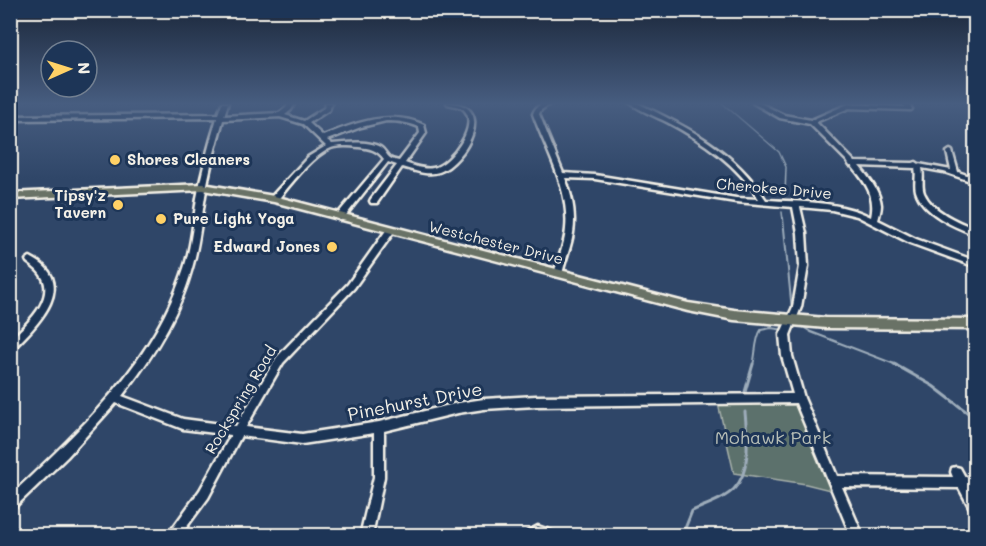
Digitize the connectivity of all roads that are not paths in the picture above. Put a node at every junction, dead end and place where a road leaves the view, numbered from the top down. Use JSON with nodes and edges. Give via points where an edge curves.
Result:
{"nodes":[{"id":1,"x":218,"y":128,"type":"edge"},
{"id":2,"x":312,"y":128,"type":"edge"},
{"id":3,"x":352,"y":128,"type":"edge"},
{"id":4,"x":422,"y":128,"type":"edge"},
{"id":5,"x":471,"y":128,"type":"edge"},
{"id":6,"x":542,"y":128,"type":"edge"},
{"id":7,"x":682,"y":128,"type":"edge"},
{"id":8,"x":819,"y":128,"type":"edge"},
{"id":9,"x":323,"y":138,"type":"junction"},
{"id":10,"x":330,"y":146,"type":"junction"},
{"id":11,"x":950,"y":152,"type":"dead end"},
{"id":12,"x":387,"y":159,"type":"junction"},
{"id":13,"x":401,"y":163,"type":"junction"},
{"id":14,"x":852,"y":164,"type":"junction"},
{"id":15,"x":916,"y":164,"type":"junction"},
{"id":16,"x":955,"y":172,"type":"junction"},
{"id":17,"x":561,"y":175,"type":"junction"},
{"id":18,"x":975,"y":181,"type":"edge"},
{"id":19,"x":203,"y":187,"type":"junction"},
{"id":20,"x":10,"y":196,"type":"edge"},
{"id":21,"x":274,"y":199,"type":"junction"},
{"id":22,"x":374,"y":201,"type":"dead end"},
{"id":23,"x":764,"y":202,"type":"junction"},
{"id":24,"x":796,"y":205,"type":"junction"},
{"id":25,"x":340,"y":217,"type":"junction"},
{"id":26,"x":874,"y":222,"type":"junction"},
{"id":27,"x":390,"y":231,"type":"junction"},
{"id":28,"x":975,"y":232,"type":"edge"},
{"id":29,"x":30,"y":260,"type":"dead end"},
{"id":30,"x":975,"y":264,"type":"edge"},
{"id":31,"x":558,"y":274,"type":"junction"},
{"id":32,"x":790,"y":322,"type":"junction"},
{"id":33,"x":975,"y":324,"type":"edge"},
{"id":34,"x":10,"y":346,"type":"edge"},
{"id":35,"x":115,"y":398,"type":"junction"},
{"id":36,"x":799,"y":399,"type":"junction"},
{"id":37,"x":379,"y":427,"type":"junction"},
{"id":38,"x":239,"y":431,"type":"junction"},
{"id":39,"x":958,"y":477,"type":"junction"},
{"id":40,"x":834,"y":481,"type":"junction"},
{"id":41,"x":975,"y":483,"type":"edge"},
{"id":42,"x":10,"y":504,"type":"edge"},
{"id":43,"x":975,"y":508,"type":"edge"},
{"id":44,"x":173,"y":536,"type":"edge"},
{"id":45,"x":366,"y":536,"type":"edge"},
{"id":46,"x":531,"y":536,"type":"edge"},
{"id":47,"x":551,"y":536,"type":"edge"},
{"id":48,"x":857,"y":536,"type":"edge"}],
"edges":[{"from":1,"to":19,"type":"street"},
{"from":2,"to":9,"type":"street"},
{"from":3,"to":9,"type":"street"},
{"from":4,"to":13,"type":"street"},
{"from":5,"to":13,"type":"street","via":[[451,161],[438,170]]},
{"from":6,"to":17,"type":"street"},
{"from":7,"to":23,"type":"street","via":[[721,153],[746,175]]},
{"from":8,"to":14,"type":"street"},
{"from":9,"to":10,"type":"street"},
{"from":10,"to":12,"type":"street","via":[[369,147]]},
{"from":10,"to":21,"type":"street","via":[[310,159]]},
{"from":11,"to":16,"type":"street"},
{"from":12,"to":13,"type":"street"},
{"from":12,"to":25,"type":"street"},
{"from":13,"to":22,"type":"street"},
{"from":14,"to":15,"type":"street"},
{"from":14,"to":26,"type":"street","via":[[877,203]]},
{"from":15,"to":16,"type":"street"},
{"from":15,"to":28,"type":"street","via":[[923,197],[943,217]]},
{"from":16,"to":18,"type":"street"},
{"from":17,"to":23,"type":"street","name":"Cherokee Drive"},
{"from":17,"to":31,"type":"street","via":[[570,228]]},
{"from":19,"to":20,"type":"main road","name":"Westchester Drive"},
{"from":19,"to":21,"type":"main road","name":"Westchester Drive"},
{"from":19,"to":35,"type":"street","via":[[194,247],[174,311],[148,355]]},
{"from":21,"to":25,"type":"main road","name":"Westchester Drive"},
{"from":23,"to":24,"type":"street","name":"Cherokee Drive"},
{"from":24,"to":26,"type":"street","name":"Cherokee Drive","via":[[838,209]]},
{"from":24,"to":32,"type":"street","via":[[804,266],[797,307]]},
{"from":25,"to":27,"type":"main road","name":"Westchester Drive"},
{"from":26,"to":30,"type":"street","name":"Cherokee Drive","via":[[913,242]]},
{"from":27,"to":31,"type":"main road","name":"Westchester Drive"},
{"from":27,"to":38,"type":"street","name":"Rockspring Road","via":[[351,286],[280,360]]},
{"from":29,"to":34,"type":"street","via":[[47,277],[47,300],[34,321]]},
{"from":31,"to":32,"type":"main road","name":"Westchester Drive","via":[[688,307]]},
{"from":32,"to":33,"type":"main road","name":"Westchester Drive"},
{"from":32,"to":36,"type":"street","via":[[785,335],[787,356]]},
{"from":35,"to":38,"type":"street","name":"Pinehurst Drive","via":[[183,424]]},
{"from":35,"to":42,"type":"street"},
{"from":36,"to":37,"type":"street","name":"Pinehurst Drive","via":[[536,401],[458,408]]},
{"from":36,"to":40,"type":"street"},
{"from":37,"to":38,"type":"street","name":"Pinehurst Drive","via":[[302,439]]},
{"from":37,"to":45,"type":"street","via":[[379,477]]},
{"from":38,"to":44,"type":"street","name":"Rockspring Road","via":[[204,494]]},
{"from":39,"to":40,"type":"street"},
{"from":39,"to":41,"type":"street"},
{"from":39,"to":43,"type":"street"},
{"from":40,"to":48,"type":"street"},
{"from":46,"to":47,"type":"street","via":[[543,532]]}]}
